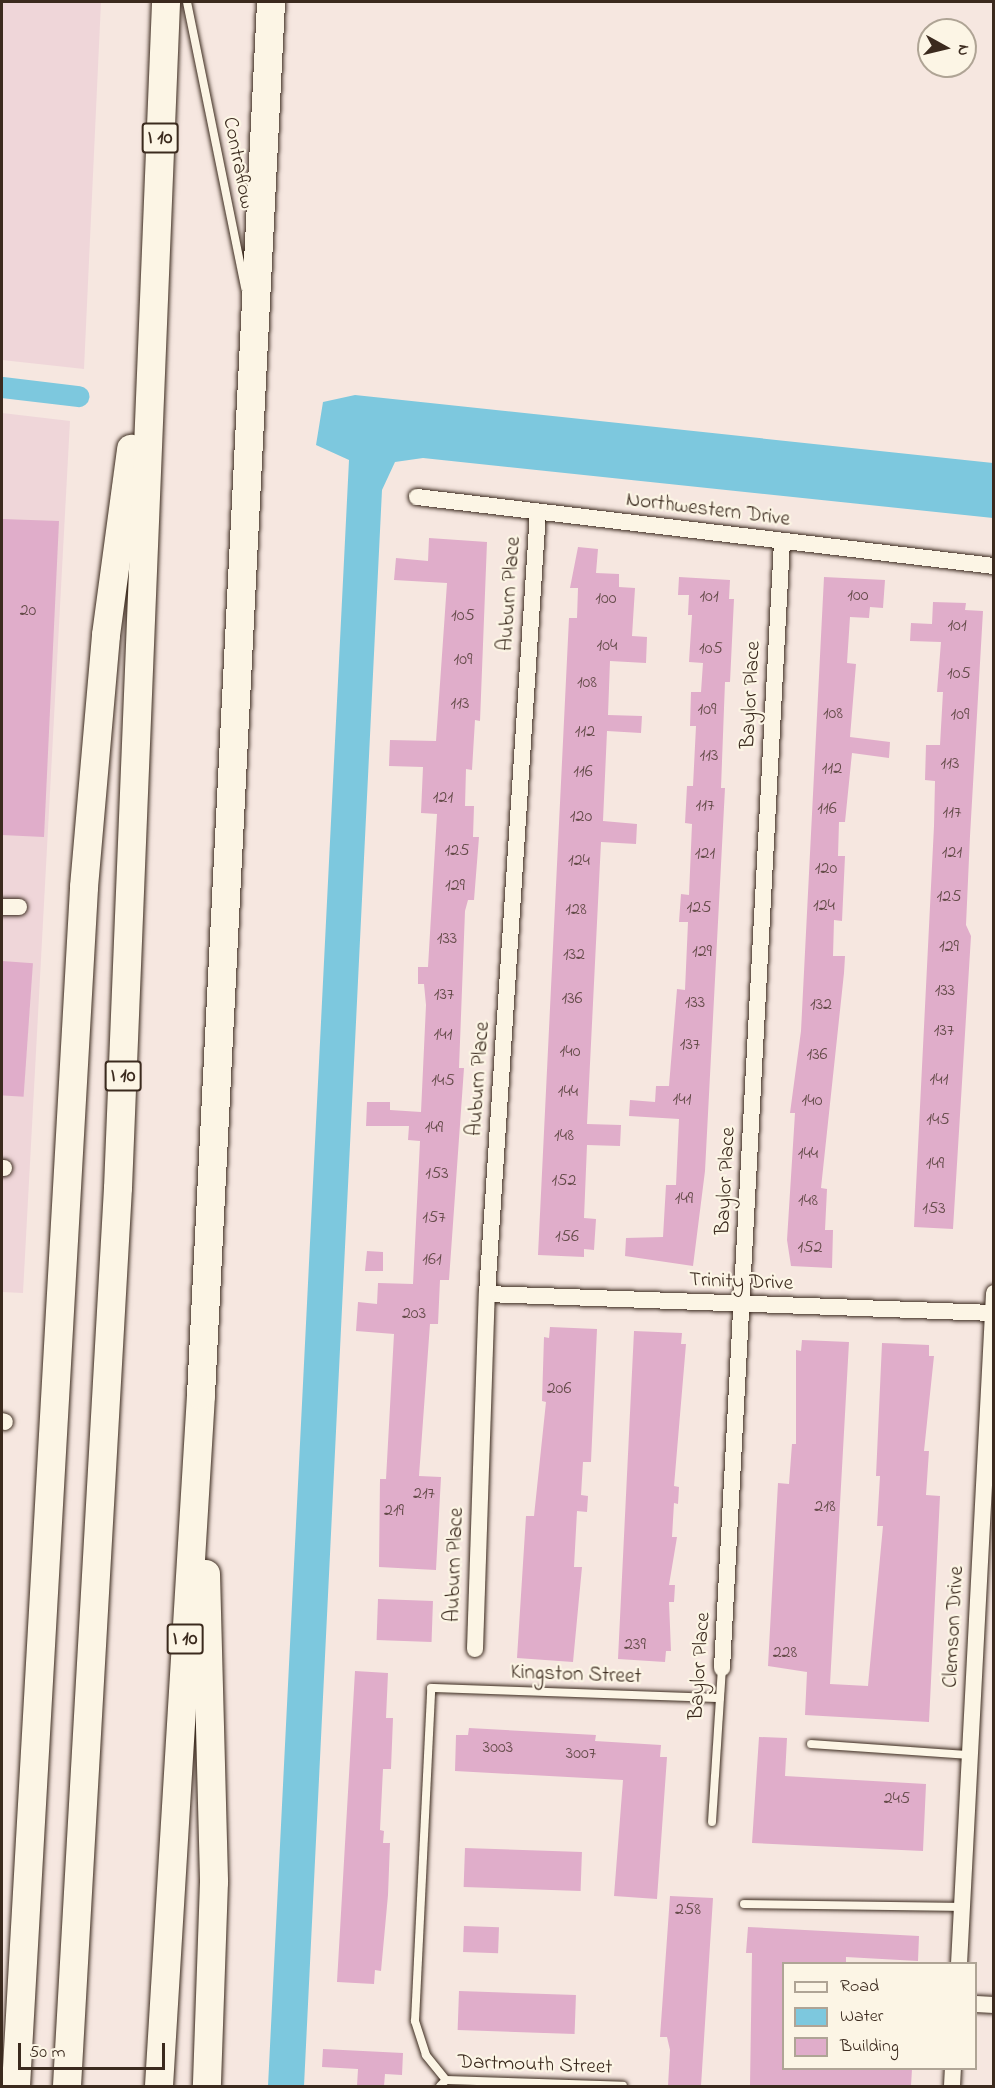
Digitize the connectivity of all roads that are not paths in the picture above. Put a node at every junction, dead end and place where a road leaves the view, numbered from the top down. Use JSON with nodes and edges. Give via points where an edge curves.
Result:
{"nodes":[{"id":1,"x":166,"y":2,"type":"edge"},
{"id":2,"x":187,"y":2,"type":"edge"},
{"id":3,"x":271,"y":2,"type":"edge"},
{"id":4,"x":154,"y":275,"type":"junction"},
{"id":5,"x":254,"y":332,"type":"junction"},
{"id":6,"x":417,"y":497,"type":"dead end"},
{"id":7,"x":538,"y":512,"type":"junction"},
{"id":8,"x":782,"y":542,"type":"junction"},
{"id":9,"x":993,"y":566,"type":"edge"},
{"id":10,"x":2,"y":907,"type":"edge"},
{"id":11,"x":19,"y":907,"type":"dead end"},
{"id":12,"x":993,"y":1293,"type":"edge"},
{"id":13,"x":487,"y":1294,"type":"junction"},
{"id":14,"x":742,"y":1305,"type":"junction"},
{"id":15,"x":993,"y":1313,"type":"edge"},
{"id":16,"x":201,"y":1395,"type":"junction"},
{"id":17,"x":475,"y":1649,"type":"dead end"},
{"id":18,"x":722,"y":1668,"type":"joint"},
{"id":19,"x":720,"y":1698,"type":"junction"},
{"id":20,"x":811,"y":1744,"type":"dead end"},
{"id":21,"x":970,"y":1755,"type":"junction"},
{"id":22,"x":712,"y":1822,"type":"dead end"},
{"id":23,"x":744,"y":1904,"type":"dead end"},
{"id":24,"x":962,"y":1907,"type":"junction"},
{"id":25,"x":959,"y":1962,"type":"edge"},
{"id":26,"x":977,"y":2004,"type":"edge"},
{"id":27,"x":993,"y":2005,"type":"edge"},
{"id":28,"x":953,"y":2070,"type":"edge"},
{"id":29,"x":443,"y":2083,"type":"edge"},
{"id":30,"x":16,"y":2086,"type":"edge"},
{"id":31,"x":67,"y":2086,"type":"edge"},
{"id":32,"x":159,"y":2086,"type":"edge"},
{"id":33,"x":207,"y":2086,"type":"edge"},
{"id":34,"x":622,"y":2086,"type":"edge"},
{"id":35,"x":952,"y":2086,"type":"edge"}],
"edges":[{"from":1,"to":4,"type":"highway","number":"I 10"},
{"from":2,"to":5,"type":"lane","name":"Contraflow"},
{"from":3,"to":5,"type":"highway","number":"I 10"},
{"from":4,"to":30,"type":"highway","via":[[106,635],[84,887]]},
{"from":4,"to":31,"type":"highway","number":"I 10","via":[[118,1188]]},
{"from":5,"to":16,"type":"highway","number":"I 10"},
{"from":6,"to":7,"type":"street","name":"Northwestern Drive"},
{"from":7,"to":8,"type":"street","name":"Northwestern Drive"},
{"from":7,"to":13,"type":"street","name":"Auburn Place"},
{"from":8,"to":9,"type":"street","name":"Northwestern Drive"},
{"from":8,"to":14,"type":"street","name":"Baylor Place"},
{"from":10,"to":11,"type":"street"},
{"from":12,"to":15,"type":"street","name":"Clemson Drive"},
{"from":13,"to":14,"type":"street","name":"Trinity Drive"},
{"from":13,"to":17,"type":"street","name":"Auburn Place"},
{"from":14,"to":15,"type":"street","name":"Trinity Drive"},
{"from":14,"to":18,"type":"street","name":"Baylor Place"},
{"from":15,"to":21,"type":"street","name":"Clemson Drive"},
{"from":16,"to":32,"type":"highway","number":"I 10"},
{"from":16,"to":33,"type":"highway","via":[[214,1882]]},
{"from":18,"to":19,"type":"lane","name":"Baylor Place"},
{"from":19,"to":22,"type":"lane","name":"Baylor Place"},
{"from":19,"to":29,"type":"lane","name":"Kingston Street","via":[[431,1688],[415,2021],[426,2055]]},
{"from":20,"to":21,"type":"lane"},
{"from":21,"to":24,"type":"street","name":"Clemson Drive"},
{"from":23,"to":24,"type":"lane"},
{"from":24,"to":25,"type":"street","name":"Clemson Drive"},
{"from":26,"to":27,"type":"street"},
{"from":28,"to":35,"type":"street"},
{"from":29,"to":34,"type":"lane","name":"Dartmouth Street"}]}
